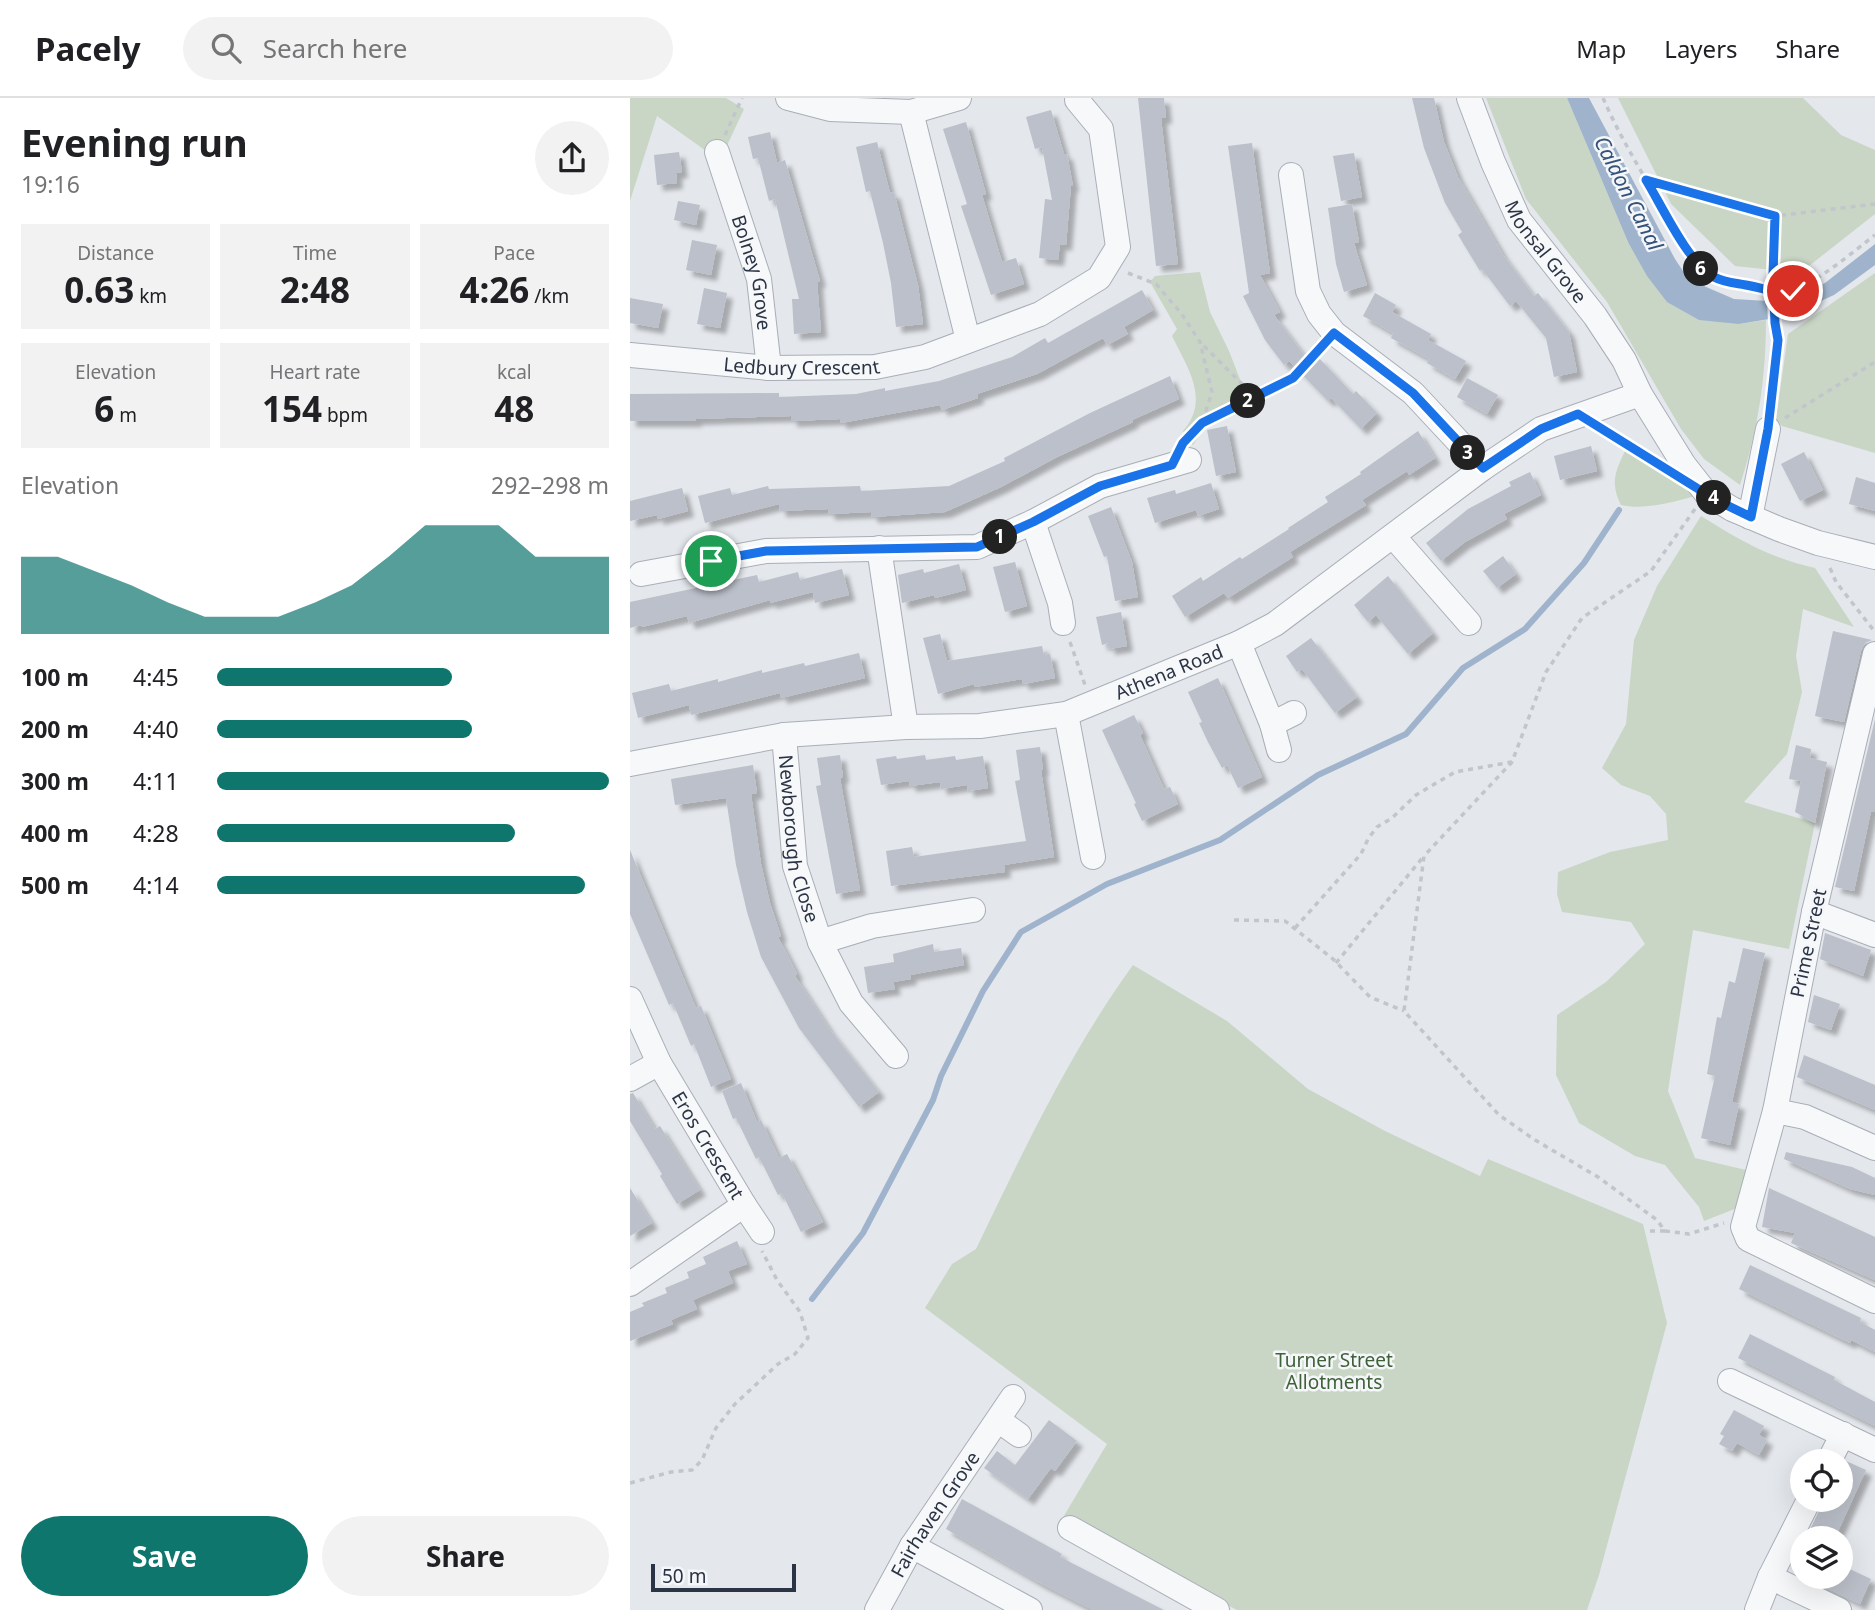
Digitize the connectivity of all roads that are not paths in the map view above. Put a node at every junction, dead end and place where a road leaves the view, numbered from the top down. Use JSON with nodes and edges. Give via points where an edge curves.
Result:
{"nodes":[{"id":1,"x":788,"y":98,"type":"edge"},
{"id":2,"x":960,"y":98,"type":"edge"},
{"id":3,"x":1469,"y":98,"type":"edge"},
{"id":4,"x":1090,"y":106,"type":"edge"},
{"id":5,"x":911,"y":113,"type":"junction"},
{"id":6,"x":717,"y":152,"type":"road end"},
{"id":7,"x":1300,"y":184,"type":"dead end"},
{"id":8,"x":968,"y":340,"type":"junction"},
{"id":9,"x":630,"y":355,"type":"edge"},
{"id":10,"x":769,"y":368,"type":"junction"},
{"id":11,"x":1640,"y":394,"type":"junction"},
{"id":12,"x":1768,"y":429,"type":"road end"},
{"id":13,"x":1176,"y":456,"type":"road end"},
{"id":14,"x":1483,"y":468,"type":"junction"},
{"id":15,"x":1751,"y":517,"type":"junction"},
{"id":16,"x":1033,"y":522,"type":"junction"},
{"id":17,"x":1393,"y":536,"type":"junction"},
{"id":18,"x":879,"y":548,"type":"junction"},
{"id":19,"x":1875,"y":557,"type":"edge"},
{"id":20,"x":650,"y":565,"type":"dead end"},
{"id":21,"x":1069,"y":608,"type":"road end"},
{"id":22,"x":1469,"y":611,"type":"dead end"},
{"id":23,"x":1239,"y":643,"type":"junction"},
{"id":24,"x":1875,"y":654,"type":"edge"},
{"id":25,"x":1294,"y":713,"type":"dead end"},
{"id":26,"x":1066,"y":714,"type":"junction"},
{"id":27,"x":1272,"y":724,"type":"junction"},
{"id":28,"x":906,"y":727,"type":"junction"},
{"id":29,"x":784,"y":735,"type":"junction"},
{"id":30,"x":1279,"y":750,"type":"dead end"},
{"id":31,"x":630,"y":764,"type":"edge"},
{"id":32,"x":1093,"y":858,"type":"dead end"},
{"id":33,"x":973,"y":910,"type":"dead end"},
{"id":34,"x":1814,"y":912,"type":"junction"},
{"id":35,"x":1875,"y":935,"type":"edge"},
{"id":36,"x":820,"y":942,"type":"junction"},
{"id":37,"x":630,"y":999,"type":"edge"},
{"id":38,"x":896,"y":1056,"type":"dead end"},
{"id":39,"x":659,"y":1063,"type":"junction"},
{"id":40,"x":630,"y":1079,"type":"edge"},
{"id":41,"x":1774,"y":1111,"type":"junction"},
{"id":42,"x":1875,"y":1148,"type":"edge"},
{"id":43,"x":744,"y":1205,"type":"junction"},
{"id":44,"x":762,"y":1232,"type":"road end"},
{"id":45,"x":630,"y":1284,"type":"edge"},
{"id":46,"x":1875,"y":1301,"type":"edge"},
{"id":47,"x":1730,"y":1381,"type":"dead end"},
{"id":48,"x":1013,"y":1397,"type":"dead end"},
{"id":49,"x":998,"y":1420,"type":"junction"},
{"id":50,"x":1843,"y":1434,"type":"junction"},
{"id":51,"x":1019,"y":1435,"type":"dead end"},
{"id":52,"x":1835,"y":1449,"type":"edge"},
{"id":53,"x":1875,"y":1450,"type":"edge"},
{"id":54,"x":1803,"y":1512,"type":"edge"},
{"id":55,"x":1070,"y":1528,"type":"dead end"},
{"id":56,"x":912,"y":1546,"type":"junction"},
{"id":57,"x":1770,"y":1577,"type":"junction"},
{"id":58,"x":1205,"y":1608,"type":"edge"},
{"id":59,"x":877,"y":1610,"type":"edge"},
{"id":60,"x":1030,"y":1610,"type":"edge"},
{"id":61,"x":1757,"y":1610,"type":"edge"},
{"id":62,"x":1839,"y":1610,"type":"edge"}],
"edges":[{"from":1,"to":5,"type":"street","via":[[830,109]]},
{"from":2,"to":5,"type":"street"},
{"from":3,"to":11,"type":"street","name":"Monsal Grove","via":[[1519,220],[1595,316]]},
{"from":4,"to":8,"type":"street","name":"Ledbury Crescent","via":[[1101,129],[1118,247],[1099,278],[1040,314]]},
{"from":5,"to":8,"type":"street"},
{"from":6,"to":10,"type":"street","name":"Bolney Grove","via":[[716,180],[759,279]]},
{"from":7,"to":14,"type":"street","via":[[1308,292],[1319,314],[1334,333],[1413,393]]},
{"from":8,"to":10,"type":"street","name":"Ledbury Crescent","via":[[925,357],[875,366]]},
{"from":9,"to":10,"type":"street","name":"Ledbury Crescent"},
{"from":11,"to":14,"type":"street","name":"Athena Road","via":[[1541,429]]},
{"from":11,"to":15,"type":"street","name":"Monsal Grove","via":[[1706,493]]},
{"from":12,"to":15,"type":"street"},
{"from":13,"to":16,"type":"street","via":[[1100,486]]},
{"from":14,"to":17,"type":"street","name":"Athena Road"},
{"from":15,"to":19,"type":"street","via":[[1818,543]]},
{"from":16,"to":18,"type":"street","via":[[977,547]]},
{"from":16,"to":21,"type":"street"},
{"from":17,"to":22,"type":"street"},
{"from":17,"to":23,"type":"street","name":"Athena Road","via":[[1275,624]]},
{"from":18,"to":20,"type":"street","via":[[766,551]]},
{"from":18,"to":28,"type":"street"},
{"from":23,"to":26,"type":"street","name":"Athena Road"},
{"from":23,"to":27,"type":"street"},
{"from":24,"to":34,"type":"street","name":"Prime Street"},
{"from":25,"to":27,"type":"street"},
{"from":26,"to":28,"type":"street","name":"Athena Road","via":[[980,726]]},
{"from":26,"to":32,"type":"street","via":[[1096,824]]},
{"from":27,"to":30,"type":"street"},
{"from":28,"to":29,"type":"street","name":"Athena Road"},
{"from":29,"to":31,"type":"street","name":"Athena Road"},
{"from":29,"to":36,"type":"street","name":"Newborough Close","via":[[795,866]]},
{"from":33,"to":36,"type":"street","name":"Newborough Close","via":[[946,922],[872,926]]},
{"from":34,"to":35,"type":"street"},
{"from":34,"to":41,"type":"street","name":"Prime Street"},
{"from":36,"to":38,"type":"street","name":"Newborough Close","via":[[851,1003]]},
{"from":37,"to":39,"type":"street","name":"Eros Crescent"},
{"from":39,"to":40,"type":"street"},
{"from":39,"to":43,"type":"street","name":"Eros Crescent"},
{"from":41,"to":42,"type":"street","via":[[1805,1117]]},
{"from":41,"to":46,"type":"street","name":"Prime Street","via":[[1745,1224],[1748,1239]]},
{"from":43,"to":44,"type":"street"},
{"from":43,"to":45,"type":"street","name":"Eros Crescent"},
{"from":47,"to":50,"type":"street"},
{"from":48,"to":49,"type":"street","name":"Fairhaven Grove"},
{"from":49,"to":51,"type":"street"},
{"from":49,"to":56,"type":"street","name":"Fairhaven Grove"},
{"from":50,"to":52,"type":"street"},
{"from":50,"to":53,"type":"street"},
{"from":54,"to":57,"type":"street"},
{"from":55,"to":58,"type":"street"},
{"from":56,"to":59,"type":"street","name":"Fairhaven Grove"},
{"from":56,"to":60,"type":"street"},
{"from":57,"to":61,"type":"street"},
{"from":57,"to":62,"type":"street"}]}
